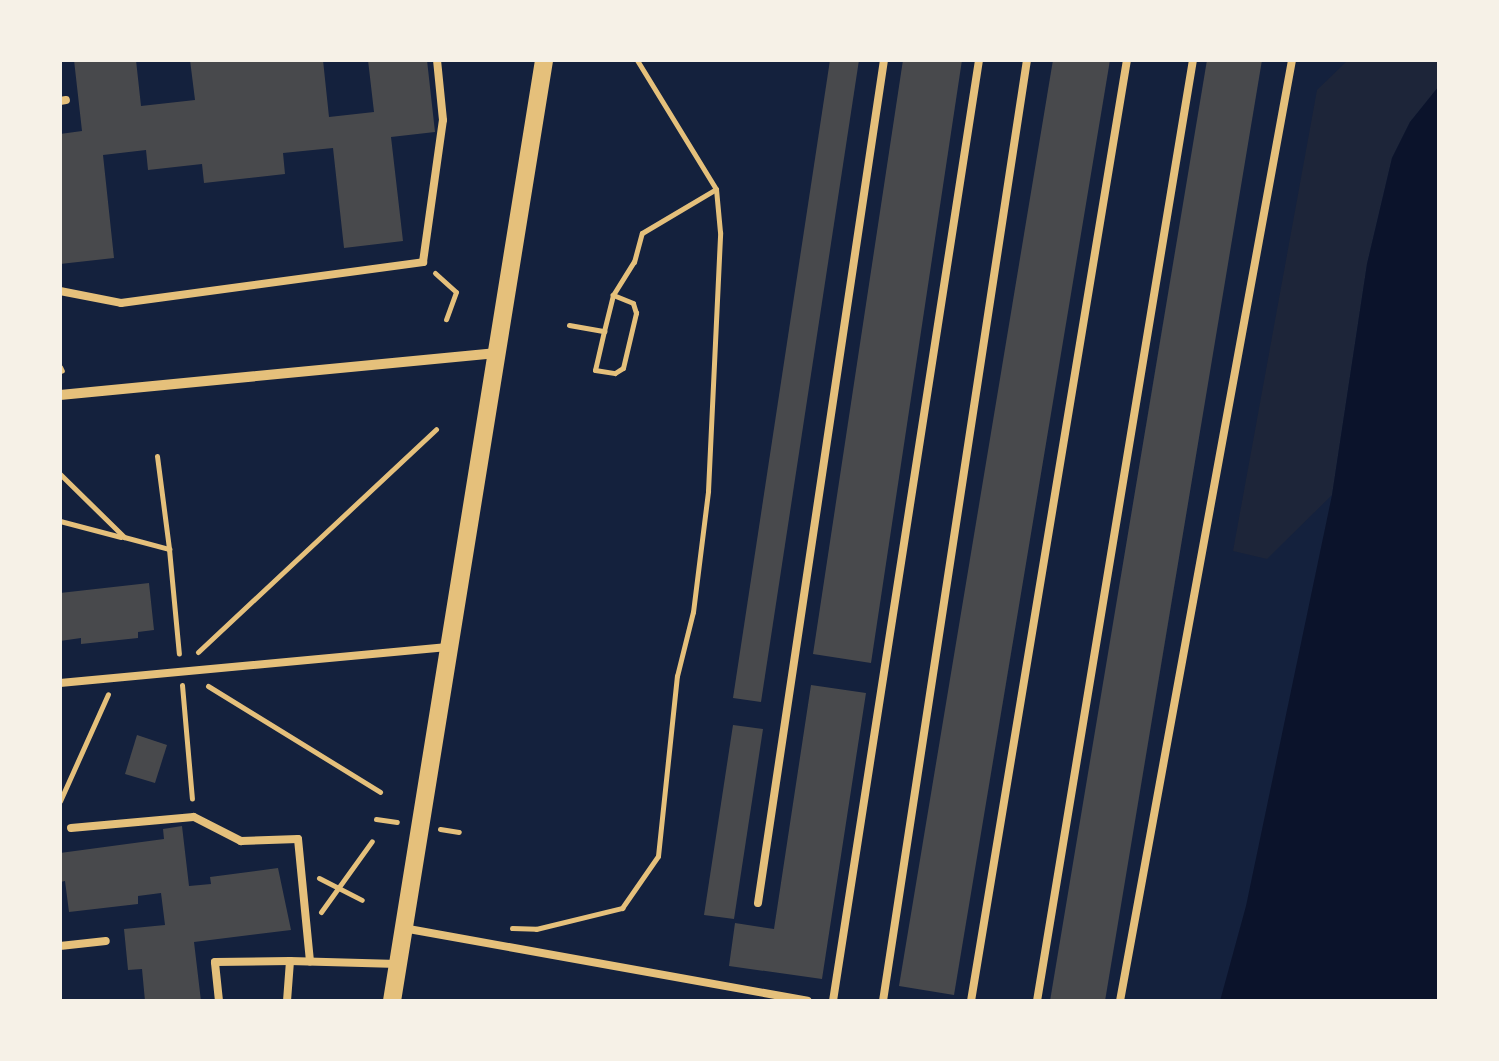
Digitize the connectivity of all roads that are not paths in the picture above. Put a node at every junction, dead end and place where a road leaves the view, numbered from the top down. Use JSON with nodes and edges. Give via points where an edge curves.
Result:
{"nodes":[{"id":1,"x":437,"y":60,"type":"edge"},
{"id":2,"x":544,"y":60,"type":"edge"},
{"id":3,"x":884,"y":60,"type":"edge"},
{"id":4,"x":978,"y":60,"type":"edge"},
{"id":5,"x":1027,"y":60,"type":"edge"},
{"id":6,"x":1127,"y":60,"type":"edge"},
{"id":7,"x":1193,"y":60,"type":"edge"},
{"id":8,"x":1292,"y":60,"type":"edge"},
{"id":9,"x":60,"y":291,"type":"edge"},
{"id":10,"x":497,"y":352,"type":"junction"},
{"id":11,"x":60,"y":395,"type":"edge"},
{"id":12,"x":450,"y":647,"type":"junction"},
{"id":13,"x":60,"y":683,"type":"edge"},
{"id":14,"x":70,"y":828,"type":"dead end"},
{"id":15,"x":758,"y":903,"type":"dead end"},
{"id":16,"x":403,"y":928,"type":"junction"},
{"id":17,"x":106,"y":940,"type":"dead end"},
{"id":18,"x":60,"y":946,"type":"edge"},
{"id":19,"x":290,"y":960,"type":"junction"},
{"id":20,"x":310,"y":961,"type":"junction"},
{"id":21,"x":398,"y":964,"type":"junction"},
{"id":22,"x":748,"y":997,"type":"edge"},
{"id":23,"x":219,"y":1001,"type":"edge"},
{"id":24,"x":287,"y":1001,"type":"edge"},
{"id":25,"x":392,"y":1001,"type":"edge"},
{"id":26,"x":807,"y":1001,"type":"edge"},
{"id":27,"x":833,"y":1001,"type":"edge"},
{"id":28,"x":883,"y":1001,"type":"edge"},
{"id":29,"x":971,"y":1001,"type":"edge"},
{"id":30,"x":1037,"y":1001,"type":"edge"},
{"id":31,"x":1120,"y":1001,"type":"edge"}],
"edges":[{"from":1,"to":9,"type":"lane","via":[[443,120],[423,262],[120,303]]},
{"from":2,"to":10,"type":"street"},
{"from":3,"to":15,"type":"lane"},
{"from":4,"to":27,"type":"lane"},
{"from":5,"to":28,"type":"lane"},
{"from":6,"to":29,"type":"lane"},
{"from":7,"to":30,"type":"lane"},
{"from":8,"to":31,"type":"lane"},
{"from":10,"to":11,"type":"street"},
{"from":10,"to":12,"type":"street"},
{"from":12,"to":13,"type":"lane"},
{"from":12,"to":16,"type":"street"},
{"from":14,"to":20,"type":"lane","via":[[194,817],[241,841],[298,839]]},
{"from":16,"to":21,"type":"street"},
{"from":16,"to":22,"type":"lane"},
{"from":17,"to":18,"type":"lane"},
{"from":19,"to":20,"type":"lane"},
{"from":19,"to":23,"type":"lane","via":[[215,962]]},
{"from":19,"to":24,"type":"lane"},
{"from":20,"to":21,"type":"lane"},
{"from":21,"to":25,"type":"street"},
{"from":22,"to":26,"type":"lane"}]}
